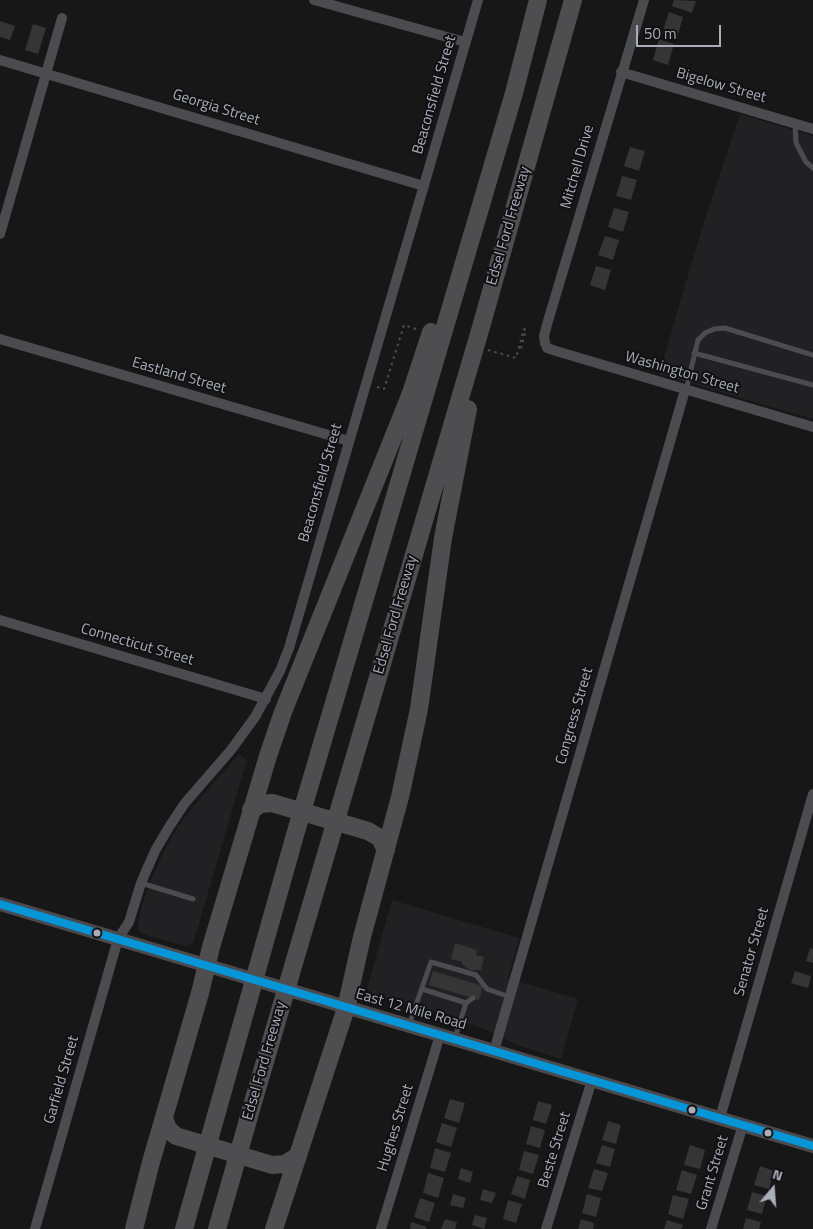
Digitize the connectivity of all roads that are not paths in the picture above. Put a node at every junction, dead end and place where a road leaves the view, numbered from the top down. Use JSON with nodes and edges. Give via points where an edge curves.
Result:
{"nodes":[{"id":1,"x":314,"y":0,"type":"edge"},
{"id":2,"x":478,"y":0,"type":"edge"},
{"id":3,"x":538,"y":0,"type":"edge"},
{"id":4,"x":573,"y":0,"type":"edge"},
{"id":5,"x":644,"y":0,"type":"edge"},
{"id":6,"x":62,"y":18,"type":"dead end"},
{"id":7,"x":466,"y":42,"type":"junction"},
{"id":8,"x":0,"y":60,"type":"edge"},
{"id":9,"x":621,"y":72,"type":"junction"},
{"id":10,"x":47,"y":74,"type":"junction"},
{"id":11,"x":514,"y":93,"type":"junction"},
{"id":12,"x":795,"y":123,"type":"junction"},
{"id":13,"x":813,"y":129,"type":"edge"},
{"id":14,"x":813,"y":168,"type":"edge"},
{"id":15,"x":424,"y":186,"type":"junction"},
{"id":16,"x":5,"y":201,"type":"edge"},
{"id":17,"x":0,"y":234,"type":"edge"},
{"id":18,"x":481,"y":327,"type":"junction"},
{"id":19,"x":0,"y":340,"type":"edge"},
{"id":20,"x":545,"y":343,"type":"joint"},
{"id":21,"x":694,"y":353,"type":"junction"},
{"id":22,"x":813,"y":355,"type":"edge"},
{"id":23,"x":813,"y":385,"type":"edge"},
{"id":24,"x":686,"y":390,"type":"junction"},
{"id":25,"x":813,"y":427,"type":"edge"},
{"id":26,"x":349,"y":441,"type":"junction"},
{"id":27,"x":0,"y":620,"type":"edge"},
{"id":28,"x":266,"y":699,"type":"junction"},
{"id":29,"x":813,"y":794,"type":"edge"},
{"id":30,"x":251,"y":810,"type":"junction"},
{"id":31,"x":386,"y":850,"type":"junction"},
{"id":32,"x":141,"y":883,"type":"junction"},
{"id":33,"x":194,"y":899,"type":"dead end"},
{"id":34,"x":0,"y":904,"type":"edge"},
{"id":35,"x":118,"y":939,"type":"junction"},
{"id":36,"x":214,"y":968,"type":"junction"},
{"id":37,"x":487,"y":989,"type":"junction"},
{"id":38,"x":422,"y":990,"type":"junction"},
{"id":39,"x":480,"y":994,"type":"dead end"},
{"id":40,"x":510,"y":997,"type":"junction"},
{"id":41,"x":474,"y":998,"type":"dead end"},
{"id":42,"x":466,"y":1003,"type":"junction"},
{"id":43,"x":346,"y":1008,"type":"junction"},
{"id":44,"x":409,"y":1026,"type":"junction"},
{"id":45,"x":440,"y":1035,"type":"junction"},
{"id":46,"x":455,"y":1039,"type":"junction"},
{"id":47,"x":494,"y":1051,"type":"junction"},
{"id":48,"x":592,"y":1080,"type":"junction"},
{"id":49,"x":164,"y":1118,"type":"junction"},
{"id":50,"x":720,"y":1118,"type":"junction"},
{"id":51,"x":743,"y":1125,"type":"junction"},
{"id":52,"x":813,"y":1146,"type":"edge"},
{"id":53,"x":298,"y":1156,"type":"junction"},
{"id":54,"x":34,"y":1229,"type":"edge"},
{"id":55,"x":134,"y":1229,"type":"edge"},
{"id":56,"x":184,"y":1229,"type":"edge"},
{"id":57,"x":217,"y":1229,"type":"edge"},
{"id":58,"x":274,"y":1229,"type":"edge"},
{"id":59,"x":381,"y":1229,"type":"edge"},
{"id":60,"x":546,"y":1229,"type":"edge"},
{"id":61,"x":712,"y":1229,"type":"edge"}],
"edges":[{"from":1,"to":7,"type":"street"},
{"from":2,"to":7,"type":"street","name":"Beaconsfield Street"},
{"from":3,"to":11,"type":"highway"},
{"from":4,"to":18,"type":"highway","name":"Edsel Ford Freeway"},
{"from":5,"to":9,"type":"street","name":"Mitchell Drive"},
{"from":6,"to":10,"type":"street"},
{"from":7,"to":15,"type":"street","name":"Beaconsfield Street"},
{"from":8,"to":10,"type":"street","name":"Georgia Street"},
{"from":9,"to":12,"type":"street","name":"Bigelow Street"},
{"from":9,"to":20,"type":"street","name":"Mitchell Drive","via":[[548,321]]},
{"from":10,"to":15,"type":"street","name":"Georgia Street"},
{"from":10,"to":16,"type":"street"},
{"from":11,"to":30,"type":"highway","via":[[470,202],[411,393],[283,712]]},
{"from":11,"to":56,"type":"highway","via":[[293,844]]},
{"from":12,"to":13,"type":"street","name":"Bigelow Street"},
{"from":12,"to":14,"type":"lane","via":[[796,143]]},
{"from":15,"to":26,"type":"street","name":"Beaconsfield Street"},
{"from":16,"to":17,"type":"street"},
{"from":18,"to":31,"type":"highway","via":[[476,378],[462,433],[443,538],[419,709]]},
{"from":18,"to":57,"type":"highway","name":"Edsel Ford Freeway"},
{"from":19,"to":26,"type":"street","name":"Eastland Street"},
{"from":20,"to":24,"type":"street","name":"Washington Street","via":[[547,348],[556,352]]},
{"from":21,"to":22,"type":"lane","via":[[698,340],[705,333],[725,328]]},
{"from":21,"to":23,"type":"lane"},
{"from":21,"to":24,"type":"lane"},
{"from":24,"to":25,"type":"street","name":"Washington Street"},
{"from":24,"to":40,"type":"street","name":"Congress Street"},
{"from":26,"to":28,"type":"street","name":"Beaconsfield Street","via":[[289,648]]},
{"from":27,"to":28,"type":"street","name":"Connecticut Street"},
{"from":28,"to":32,"type":"street","name":"Beaconsfield Street","via":[[169,827]]},
{"from":29,"to":50,"type":"street","name":"Senator Street"},
{"from":30,"to":31,"type":"highway","via":[[261,804],[272,803],[368,831],[380,838]]},
{"from":30,"to":36,"type":"highway"},
{"from":31,"to":43,"type":"highway"},
{"from":32,"to":33,"type":"lane"},
{"from":32,"to":35,"type":"street","name":"Beaconsfield Street","via":[[129,922]]},
{"from":34,"to":35,"type":"main road","name":"East 12 Mile Road"},
{"from":35,"to":36,"type":"main road","name":"East 12 Mile Road"},
{"from":35,"to":54,"type":"street","name":"Garfield Street"},
{"from":36,"to":43,"type":"main road","name":"East 12 Mile Road"},
{"from":36,"to":49,"type":"highway"},
{"from":37,"to":38,"type":"lane","via":[[476,975],[431,962]]},
{"from":37,"to":39,"type":"lane"},
{"from":37,"to":40,"type":"lane"},
{"from":38,"to":42,"type":"lane"},
{"from":38,"to":44,"type":"lane"},
{"from":40,"to":47,"type":"street","name":"Congress Street"},
{"from":41,"to":42,"type":"lane"},
{"from":42,"to":46,"type":"lane"},
{"from":43,"to":44,"type":"main road","name":"East 12 Mile Road"},
{"from":43,"to":53,"type":"highway"},
{"from":44,"to":45,"type":"main road","name":"East 12 Mile Road"},
{"from":45,"to":46,"type":"main road","name":"East 12 Mile Road"},
{"from":45,"to":59,"type":"street","name":"Hughes Street"},
{"from":46,"to":47,"type":"main road","name":"East 12 Mile Road"},
{"from":47,"to":48,"type":"main road","name":"East 12 Mile Road"},
{"from":48,"to":50,"type":"main road","name":"East 12 Mile Road"},
{"from":48,"to":60,"type":"street","name":"Beste Street"},
{"from":49,"to":53,"type":"highway","via":[[168,1129],[176,1136],[272,1165],[285,1164]]},
{"from":49,"to":55,"type":"highway"},
{"from":50,"to":51,"type":"main road","name":"East 12 Mile Road"},
{"from":51,"to":52,"type":"main road","name":"East 12 Mile Road"},
{"from":51,"to":61,"type":"street","name":"Grant Street"},
{"from":53,"to":58,"type":"highway"}]}
